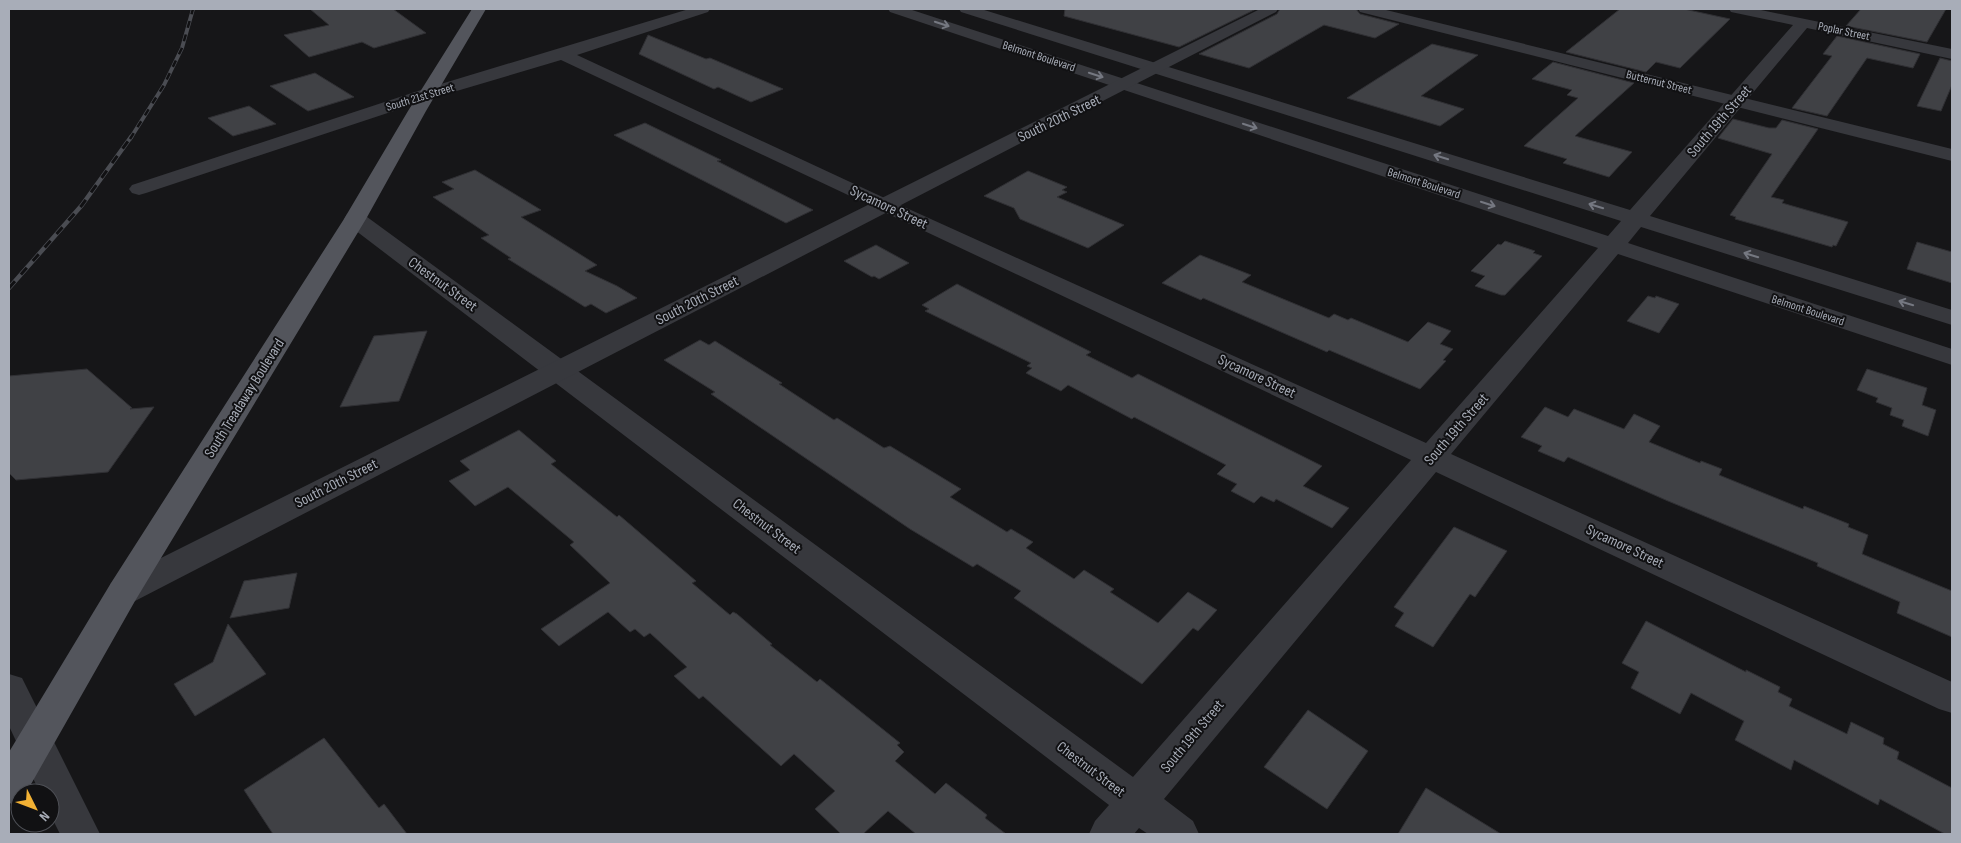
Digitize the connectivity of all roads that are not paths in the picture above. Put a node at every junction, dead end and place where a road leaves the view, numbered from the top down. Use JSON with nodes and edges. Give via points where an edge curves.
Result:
{"nodes":[{"id":1,"x":479,"y":9,"type":"edge"},
{"id":2,"x":703,"y":9,"type":"edge"},
{"id":3,"x":895,"y":9,"type":"edge"},
{"id":4,"x":966,"y":9,"type":"edge"},
{"id":5,"x":1271,"y":9,"type":"edge"},
{"id":6,"x":1365,"y":9,"type":"edge"},
{"id":7,"x":1736,"y":9,"type":"edge"},
{"id":8,"x":1803,"y":23,"type":"junction"},
{"id":9,"x":562,"y":54,"type":"junction"},
{"id":10,"x":1952,"y":54,"type":"edge"},
{"id":11,"x":1157,"y":68,"type":"junction"},
{"id":12,"x":1126,"y":84,"type":"junction"},
{"id":13,"x":427,"y":94,"type":"junction"},
{"id":14,"x":1736,"y":101,"type":"junction"},
{"id":15,"x":1370,"y":135,"type":"junction"},
{"id":16,"x":1952,"y":155,"type":"edge"},
{"id":17,"x":1341,"y":156,"type":"junction"},
{"id":18,"x":139,"y":189,"type":"dead end"},
{"id":19,"x":884,"y":205,"type":"junction"},
{"id":20,"x":1636,"y":218,"type":"junction"},
{"id":21,"x":355,"y":219,"type":"junction"},
{"id":22,"x":1613,"y":246,"type":"junction"},
{"id":23,"x":1952,"y":318,"type":"edge"},
{"id":24,"x":1952,"y":357,"type":"edge"},
{"id":25,"x":559,"y":370,"type":"junction"},
{"id":26,"x":1432,"y":456,"type":"junction"},
{"id":27,"x":123,"y":592,"type":"junction"},
{"id":28,"x":9,"y":689,"type":"edge"},
{"id":29,"x":1952,"y":698,"type":"edge"},
{"id":30,"x":35,"y":742,"type":"junction"},
{"id":31,"x":9,"y":787,"type":"edge"},
{"id":32,"x":1136,"y":803,"type":"junction"},
{"id":33,"x":80,"y":834,"type":"edge"},
{"id":34,"x":1109,"y":834,"type":"edge"},
{"id":35,"x":1179,"y":834,"type":"edge"}],
"edges":[{"from":1,"to":13,"type":"main road","name":"South Treadaway Boulevard"},
{"from":2,"to":9,"type":"street","name":"South 21st Street"},
{"from":3,"to":12,"type":"street","name":"Belmont Boulevard","one_way":true},
{"from":4,"to":11,"type":"street","name":"Belmont Boulevard"},
{"from":5,"to":11,"type":"street","name":"South 20th Street"},
{"from":6,"to":14,"type":"street","name":"Butternut Street"},
{"from":7,"to":8,"type":"street","name":"Poplar Street"},
{"from":8,"to":10,"type":"street","name":"Poplar Street"},
{"from":8,"to":14,"type":"street","name":"South 19th Street"},
{"from":9,"to":13,"type":"street","name":"South 21st Street"},
{"from":9,"to":19,"type":"street","name":"Sycamore Street"},
{"from":11,"to":12,"type":"street","name":"South 20th Street"},
{"from":11,"to":15,"type":"street","name":"Belmont Boulevard"},
{"from":12,"to":17,"type":"street","name":"Belmont Boulevard","one_way":true},
{"from":12,"to":19,"type":"street","name":"South 20th Street"},
{"from":13,"to":18,"type":"street","name":"South 21st Street"},
{"from":13,"to":21,"type":"main road","name":"South Treadaway Boulevard"},
{"from":14,"to":16,"type":"street","name":"Butternut Street"},
{"from":14,"to":20,"type":"street","name":"South 19th Street"},
{"from":15,"to":17,"type":"street"},
{"from":20,"to":15,"type":"street","name":"Belmont Boulevard","one_way":true},
{"from":17,"to":22,"type":"street","name":"Belmont Boulevard","one_way":true},
{"from":19,"to":25,"type":"street","name":"South 20th Street"},
{"from":19,"to":26,"type":"street","name":"Sycamore Street"},
{"from":20,"to":22,"type":"street","name":"South 19th Street"},
{"from":23,"to":20,"type":"street","name":"Belmont Boulevard","one_way":true},
{"from":21,"to":25,"type":"street","name":"Chestnut Street"},
{"from":21,"to":27,"type":"main road","name":"South Treadaway Boulevard"},
{"from":22,"to":24,"type":"street","name":"Belmont Boulevard"},
{"from":22,"to":26,"type":"street","name":"South 19th Street"},
{"from":25,"to":27,"type":"street","name":"South 20th Street"},
{"from":25,"to":32,"type":"street","name":"Chestnut Street"},
{"from":26,"to":29,"type":"street","name":"Sycamore Street"},
{"from":26,"to":32,"type":"street","name":"South 19th Street"},
{"from":27,"to":30,"type":"main road","name":"South Treadaway Boulevard"},
{"from":28,"to":30,"type":"street"},
{"from":30,"to":31,"type":"main road","name":"South Treadaway Boulevard"},
{"from":30,"to":33,"type":"street"},
{"from":32,"to":34,"type":"street","name":"South 19th Street"},
{"from":32,"to":35,"type":"street","name":"Chestnut Street"}]}
